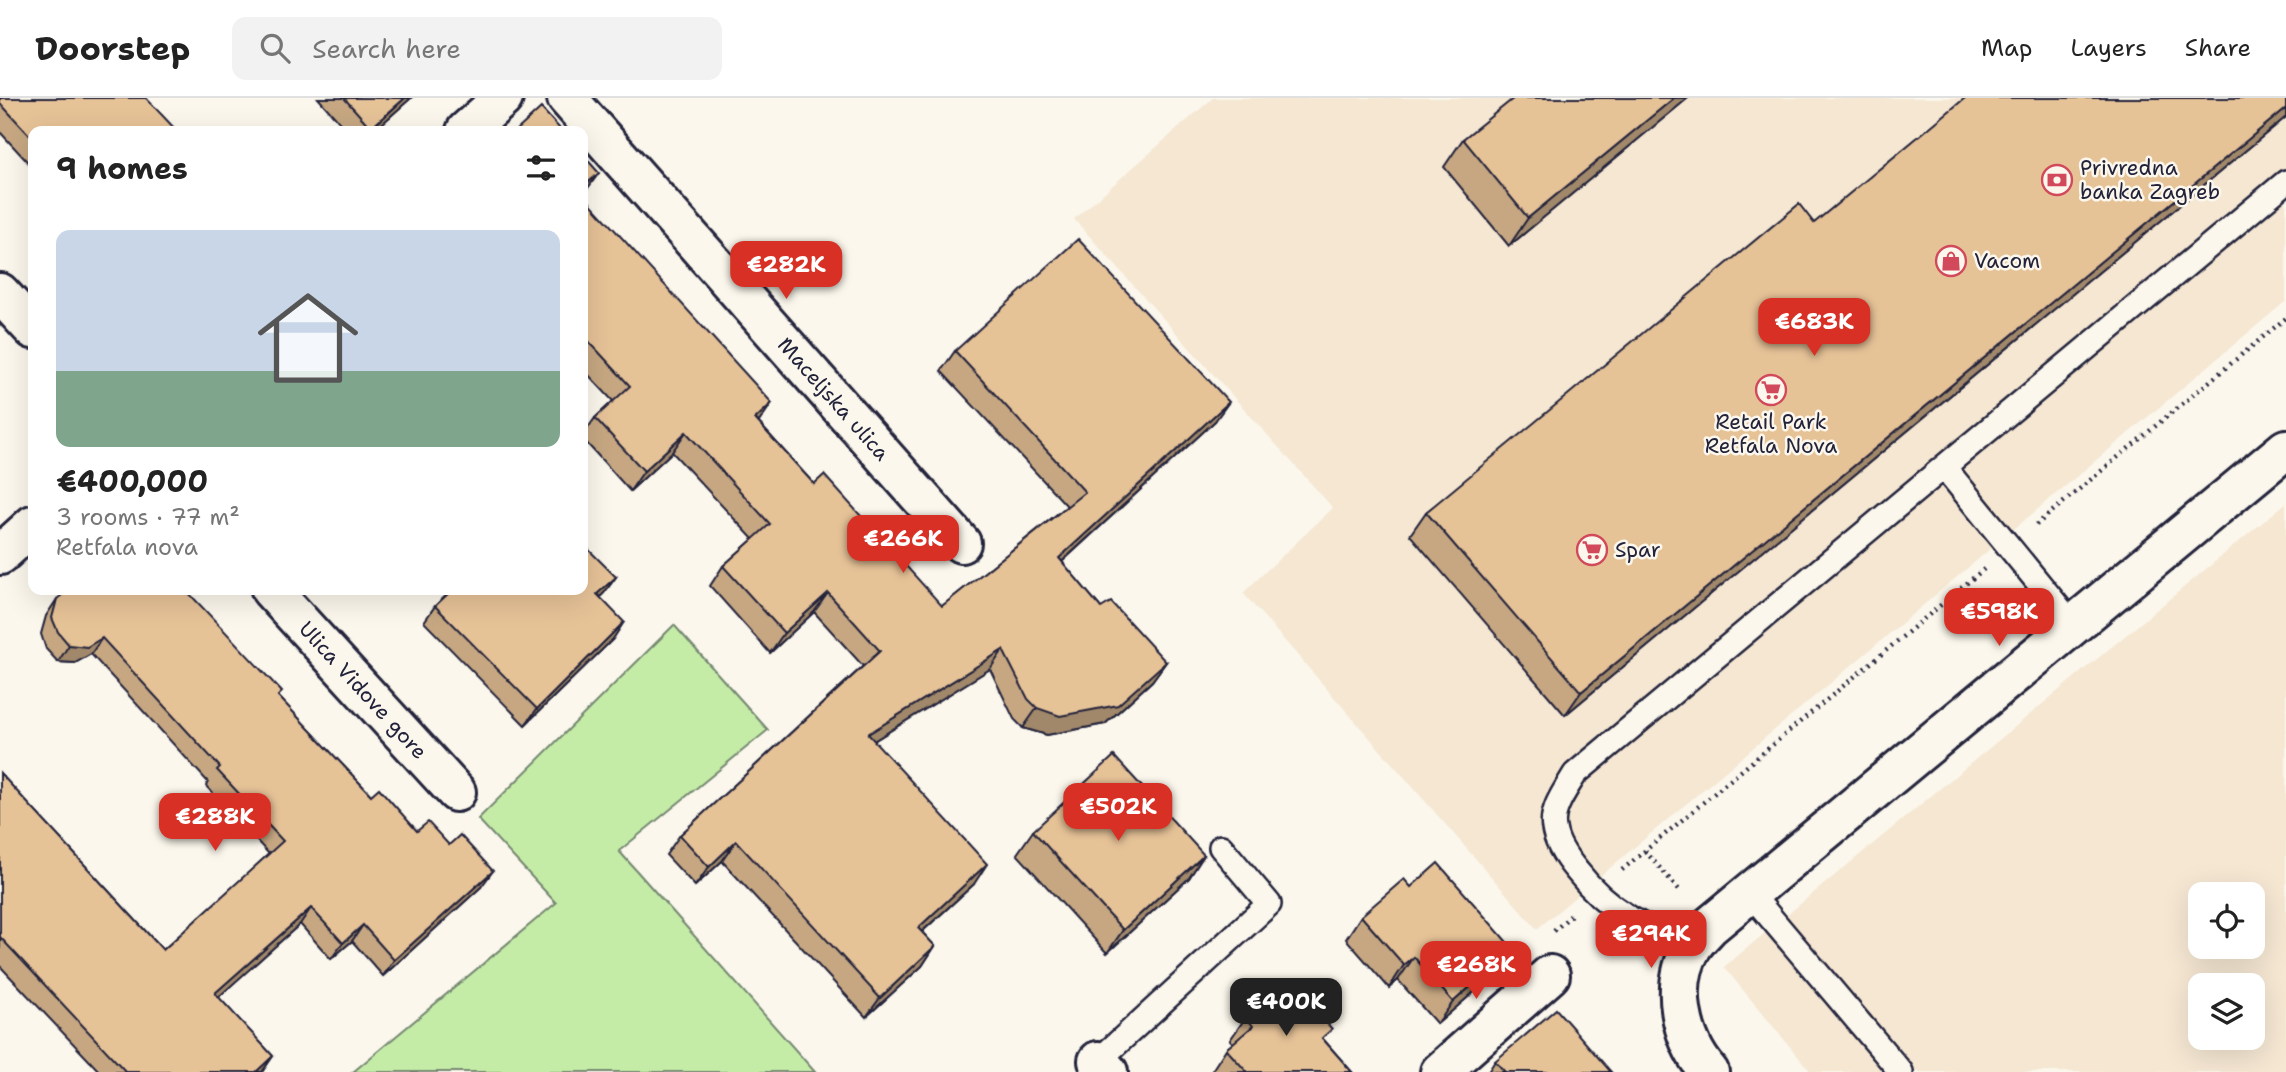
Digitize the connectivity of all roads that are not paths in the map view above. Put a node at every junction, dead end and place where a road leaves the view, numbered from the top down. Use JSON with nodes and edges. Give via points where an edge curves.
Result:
{"nodes":[{"id":1,"x":503,"y":98,"type":"edge"},
{"id":2,"x":567,"y":98,"type":"edge"},
{"id":3,"x":472,"y":126,"type":"edge"},
{"id":4,"x":2286,"y":182,"type":"edge"},
{"id":5,"x":0,"y":293,"type":"edge"},
{"id":6,"x":28,"y":324,"type":"edge"},
{"id":7,"x":2286,"y":449,"type":"edge"},
{"id":8,"x":1944,"y":467,"type":"junction"},
{"id":9,"x":28,"y":530,"type":"edge"},
{"id":10,"x":961,"y":543,"type":"dead end"},
{"id":11,"x":0,"y":555,"type":"edge"},
{"id":12,"x":276,"y":595,"type":"edge"},
{"id":13,"x":2073,"y":625,"type":"junction"},
{"id":14,"x":456,"y":792,"type":"dead end"},
{"id":15,"x":1221,"y":847,"type":"dead end"},
{"id":16,"x":1749,"y":892,"type":"junction"},
{"id":17,"x":1692,"y":947,"type":"junction"},
{"id":18,"x":1550,"y":975,"type":"road end"},
{"id":19,"x":1103,"y":1066,"type":"edge"},
{"id":20,"x":1440,"y":1072,"type":"edge"},
{"id":21,"x":1709,"y":1072,"type":"edge"},
{"id":22,"x":1901,"y":1072,"type":"edge"}],
"edges":[{"from":1,"to":3,"type":"street"},
{"from":2,"to":10,"type":"street","name":"Maceljska ulica"},
{"from":4,"to":8,"type":"lane"},
{"from":5,"to":6,"type":"street"},
{"from":7,"to":13,"type":"street"},
{"from":8,"to":13,"type":"lane"},
{"from":8,"to":17,"type":"lane","via":[[1575,774],[1558,802],[1553,827],[1566,857],[1595,894],[1649,931]]},
{"from":9,"to":11,"type":"street"},
{"from":12,"to":14,"type":"street","name":"Ulica Vidove gore"},
{"from":13,"to":16,"type":"street"},
{"from":15,"to":19,"type":"lane","via":[[1269,904]]},
{"from":16,"to":17,"type":"street"},
{"from":16,"to":22,"type":"lane"},
{"from":17,"to":21,"type":"street","via":[[1680,976],[1682,1010],[1687,1038]]},
{"from":18,"to":20,"type":"street"}]}
